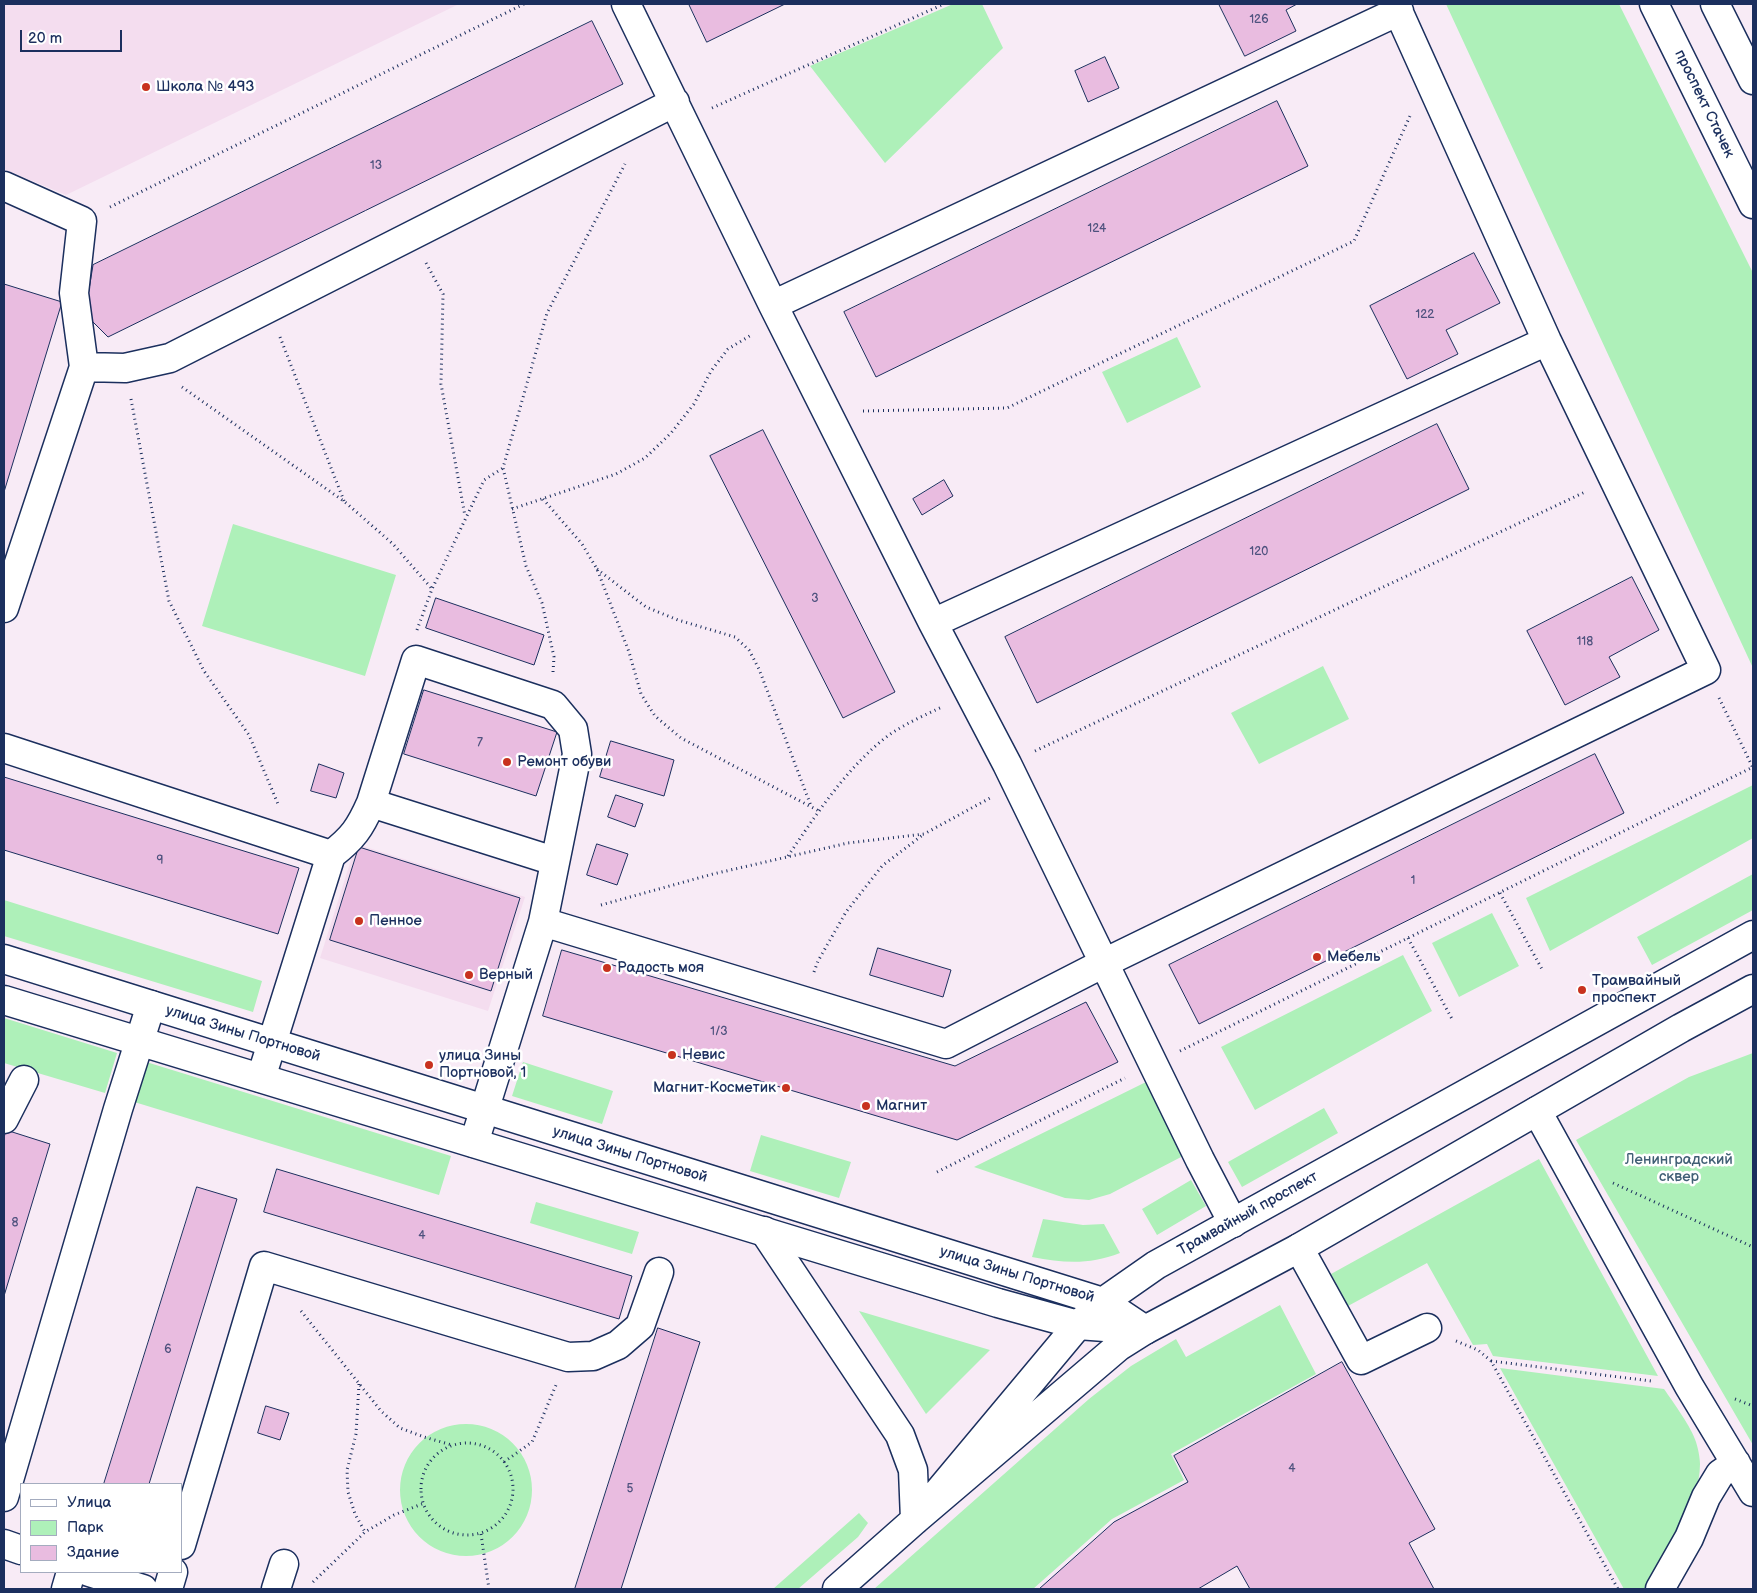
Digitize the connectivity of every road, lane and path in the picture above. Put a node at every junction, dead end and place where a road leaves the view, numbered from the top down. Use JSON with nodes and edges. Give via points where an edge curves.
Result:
{"nodes":[{"id":1,"x":524,"y":4,"type":"edge"},
{"id":2,"x":626,"y":4,"type":"edge"},
{"id":3,"x":944,"y":4,"type":"edge"},
{"id":4,"x":1654,"y":4,"type":"edge"},
{"id":5,"x":1715,"y":4,"type":"edge"},
{"id":6,"x":1397,"y":7,"type":"edge"},
{"id":7,"x":1428,"y":76,"type":"junction"},
{"id":8,"x":1753,"y":80,"type":"edge"},
{"id":9,"x":679,"y":111,"type":"junction"},
{"id":10,"x":628,"y":158,"type":"dead end"},
{"id":11,"x":4,"y":186,"type":"edge"},
{"id":12,"x":1753,"y":204,"type":"edge"},
{"id":13,"x":82,"y":221,"type":"junction"},
{"id":14,"x":412,"y":236,"type":"junction"},
{"id":15,"x":268,"y":308,"type":"junction"},
{"id":16,"x":778,"y":315,"type":"junction"},
{"id":17,"x":1547,"y":341,"type":"junction"},
{"id":18,"x":170,"y":358,"type":"junction"},
{"id":19,"x":84,"y":367,"type":"junction"},
{"id":20,"x":130,"y":393,"type":"dead end"},
{"id":21,"x":827,"y":412,"type":"junction"},
{"id":22,"x":503,"y":468,"type":"junction"},
{"id":23,"x":1614,"y":479,"type":"junction"},
{"id":24,"x":543,"y":499,"type":"junction"},
{"id":25,"x":345,"y":502,"type":"junction"},
{"id":26,"x":512,"y":509,"type":"junction"},
{"id":27,"x":466,"y":516,"type":"junction"},
{"id":28,"x":597,"y":569,"type":"junction"},
{"id":29,"x":432,"y":589,"type":"junction"},
{"id":30,"x":4,"y":608,"type":"edge"},
{"id":31,"x":933,"y":624,"type":"junction"},
{"id":32,"x":416,"y":660,"type":"junction"},
{"id":33,"x":1706,"y":670,"type":"junction"},
{"id":34,"x":970,"y":693,"type":"junction"},
{"id":35,"x":553,"y":705,"type":"junction"},
{"id":36,"x":4,"y":748,"type":"edge"},
{"id":37,"x":1753,"y":768,"type":"edge"},
{"id":38,"x":1012,"y":774,"type":"junction"},
{"id":39,"x":371,"y":803,"type":"junction"},
{"id":40,"x":810,"y":806,"type":"junction"},
{"id":41,"x":280,"y":808,"type":"dead end"},
{"id":42,"x":819,"y":811,"type":"junction"},
{"id":43,"x":924,"y":834,"type":"junction"},
{"id":44,"x":331,"y":855,"type":"junction"},
{"id":45,"x":787,"y":857,"type":"junction"},
{"id":46,"x":554,"y":861,"type":"junction"},
{"id":47,"x":1500,"y":893,"type":"junction"},
{"id":48,"x":596,"y":907,"type":"dead end"},
{"id":49,"x":543,"y":922,"type":"junction"},
{"id":50,"x":1753,"y":935,"type":"edge"},
{"id":51,"x":1408,"y":938,"type":"junction"},
{"id":52,"x":4,"y":959,"type":"edge"},
{"id":53,"x":1104,"y":963,"type":"junction"},
{"id":54,"x":1543,"y":971,"type":"dead end"},
{"id":55,"x":1753,"y":990,"type":"edge"},
{"id":56,"x":4,"y":1000,"type":"edge"},
{"id":57,"x":804,"y":1001,"type":"junction"},
{"id":58,"x":151,"y":1005,"type":"junction"},
{"id":59,"x":1452,"y":1019,"type":"dead end"},
{"id":60,"x":139,"y":1041,"type":"junction"},
{"id":61,"x":272,"y":1043,"type":"junction"},
{"id":62,"x":1153,"y":1065,"type":"junction"},
{"id":63,"x":261,"y":1078,"type":"junction"},
{"id":64,"x":24,"y":1080,"type":"dead end"},
{"id":65,"x":484,"y":1109,"type":"junction"},
{"id":66,"x":1537,"y":1111,"type":"junction"},
{"id":67,"x":4,"y":1119,"type":"edge"},
{"id":68,"x":474,"y":1143,"type":"junction"},
{"id":69,"x":1566,"y":1162,"type":"junction"},
{"id":70,"x":937,"y":1172,"type":"dead end"},
{"id":71,"x":1233,"y":1223,"type":"junction"},
{"id":72,"x":764,"y":1231,"type":"junction"},
{"id":73,"x":1753,"y":1247,"type":"edge"},
{"id":74,"x":1299,"y":1248,"type":"junction"},
{"id":75,"x":658,"y":1272,"type":"dead end"},
{"id":76,"x":1103,"y":1302,"type":"junction"},
{"id":77,"x":300,"y":1310,"type":"dead end"},
{"id":78,"x":1078,"y":1325,"type":"junction"},
{"id":79,"x":1427,"y":1328,"type":"joint"},
{"id":80,"x":1145,"y":1330,"type":"junction"},
{"id":81,"x":568,"y":1357,"type":"junction"},
{"id":82,"x":1490,"y":1361,"type":"junction"},
{"id":83,"x":359,"y":1383,"type":"junction"},
{"id":84,"x":1689,"y":1386,"type":"junction"},
{"id":85,"x":454,"y":1445,"type":"junction"},
{"id":86,"x":504,"y":1462,"type":"junction"},
{"id":87,"x":1736,"y":1463,"type":"junction"},
{"id":88,"x":1753,"y":1492,"type":"edge"},
{"id":89,"x":4,"y":1498,"type":"edge"},
{"id":90,"x":422,"y":1504,"type":"junction"},
{"id":91,"x":915,"y":1520,"type":"junction"},
{"id":92,"x":365,"y":1532,"type":"junction"},
{"id":93,"x":482,"y":1534,"type":"junction"},
{"id":94,"x":182,"y":1542,"type":"edge"},
{"id":95,"x":4,"y":1544,"type":"edge"},
{"id":96,"x":20,"y":1550,"type":"edge"},
{"id":97,"x":71,"y":1573,"type":"edge"},
{"id":98,"x":92,"y":1573,"type":"edge"},
{"id":99,"x":173,"y":1573,"type":"edge"},
{"id":100,"x":312,"y":1583,"type":"dead end"},
{"id":101,"x":66,"y":1589,"type":"edge"},
{"id":102,"x":142,"y":1589,"type":"edge"},
{"id":103,"x":168,"y":1589,"type":"edge"},
{"id":104,"x":489,"y":1589,"type":"edge"},
{"id":105,"x":836,"y":1589,"type":"edge"},
{"id":106,"x":1618,"y":1589,"type":"edge"},
{"id":107,"x":1660,"y":1589,"type":"edge"}],
"edges":[{"from":1,"to":13,"type":"path"},
{"from":2,"to":9,"type":"main road"},
{"from":3,"to":9,"type":"path"},
{"from":4,"to":12,"type":"main road","name":"проспект Стачек"},
{"from":5,"to":8,"type":"main road"},
{"from":6,"to":7,"type":"main road"},
{"from":6,"to":16,"type":"main road"},
{"from":7,"to":17,"type":"main road"},
{"from":7,"to":21,"type":"path","via":[[1354,241],[1007,408]]},
{"from":9,"to":14,"type":"main road"},
{"from":9,"to":16,"type":"main road"},
{"from":10,"to":22,"type":"path","via":[[547,312]]},
{"from":11,"to":13,"type":"main road"},
{"from":13,"to":19,"type":"main road","via":[[74,293]]},
{"from":14,"to":15,"type":"main road"},
{"from":14,"to":27,"type":"path","via":[[443,294],[441,384]]},
{"from":15,"to":18,"type":"main road"},
{"from":15,"to":25,"type":"path"},
{"from":16,"to":21,"type":"main road"},
{"from":16,"to":24,"type":"path","via":[[728,349],[711,371],[694,404],[645,458],[616,474]]},
{"from":17,"to":23,"type":"main road"},
{"from":17,"to":31,"type":"main road"},
{"from":18,"to":19,"type":"main road","via":[[125,368]]},
{"from":18,"to":25,"type":"path","via":[[175,382]]},
{"from":19,"to":30,"type":"main road"},
{"from":20,"to":41,"type":"path","via":[[169,602],[204,672],[249,735]]},
{"from":21,"to":31,"type":"main road"},
{"from":22,"to":26,"type":"path"},
{"from":22,"to":27,"type":"path","via":[[484,480]]},
{"from":23,"to":33,"type":"main road"},
{"from":23,"to":38,"type":"path"},
{"from":24,"to":26,"type":"path"},
{"from":24,"to":28,"type":"path","via":[[582,544]]},
{"from":25,"to":29,"type":"path","via":[[393,544]]},
{"from":26,"to":35,"type":"path","via":[[526,566],[542,603],[554,657]]},
{"from":27,"to":29,"type":"path"},
{"from":28,"to":40,"type":"path","via":[[629,652],[641,694],[655,716],[681,738]]},
{"from":28,"to":40,"type":"path","via":[[646,607],[735,637],[749,650],[759,668]]},
{"from":29,"to":32,"type":"path","via":[[416,633]]},
{"from":31,"to":34,"type":"main road"},
{"from":32,"to":35,"type":"main road"},
{"from":32,"to":39,"type":"main road"},
{"from":33,"to":37,"type":"path"},
{"from":33,"to":53,"type":"main road"},
{"from":34,"to":38,"type":"main road"},
{"from":34,"to":42,"type":"path","via":[[886,738],[855,766]]},
{"from":35,"to":46,"type":"main road","via":[[573,729],[577,754]]},
{"from":36,"to":44,"type":"main road"},
{"from":37,"to":47,"type":"path"},
{"from":38,"to":43,"type":"path"},
{"from":38,"to":53,"type":"main road"},
{"from":39,"to":44,"type":"main road","via":[[348,842]]},
{"from":39,"to":46,"type":"main road"},
{"from":40,"to":42,"type":"path"},
{"from":42,"to":45,"type":"path"},
{"from":43,"to":45,"type":"path","via":[[848,842]]},
{"from":43,"to":57,"type":"path","via":[[882,866],[846,912],[818,961]]},
{"from":44,"to":61,"type":"main road"},
{"from":45,"to":48,"type":"path"},
{"from":46,"to":49,"type":"main road"},
{"from":47,"to":51,"type":"path"},
{"from":47,"to":54,"type":"path"},
{"from":49,"to":57,"type":"main road"},
{"from":49,"to":65,"type":"main road"},
{"from":50,"to":71,"type":"main road","name":"Трамвайный проспект"},
{"from":51,"to":59,"type":"path"},
{"from":51,"to":62,"type":"path"},
{"from":52,"to":58,"type":"main road","name":"улица Зины Портновой"},
{"from":53,"to":57,"type":"main road","via":[[946,1044]]},
{"from":53,"to":62,"type":"main road"},
{"from":55,"to":66,"type":"main road","name":"Трамвайный проспект"},
{"from":56,"to":60,"type":"main road","name":"улица Зины Портновой"},
{"from":58,"to":60,"type":"main road"},
{"from":58,"to":61,"type":"main road","name":"улица Зины Портновой"},
{"from":60,"to":63,"type":"main road","name":"улица Зины Портновой"},
{"from":60,"to":89,"type":"main road"},
{"from":61,"to":63,"type":"main road"},
{"from":61,"to":65,"type":"main road","name":"улица Зины Портновой"},
{"from":62,"to":70,"type":"path"},
{"from":62,"to":71,"type":"main road"},
{"from":63,"to":68,"type":"main road","name":"улица Зины Портновой"},
{"from":64,"to":67,"type":"main road"},
{"from":65,"to":68,"type":"main road"},
{"from":65,"to":76,"type":"main road","name":"улица Зины Портновой"},
{"from":66,"to":69,"type":"main road"},
{"from":66,"to":74,"type":"main road","name":"Трамвайный проспект"},
{"from":68,"to":72,"type":"main road","name":"улица Зины Портновой"},
{"from":69,"to":73,"type":"path"},
{"from":69,"to":84,"type":"main road"},
{"from":71,"to":76,"type":"main road","name":"Трамвайный проспект","via":[[1156,1265]]},
{"from":72,"to":78,"type":"main road","name":"улица Зины Портновой"},
{"from":72,"to":91,"type":"main road","via":[[900,1436],[913,1470]]},
{"from":74,"to":79,"type":"main road","via":[[1361,1360]]},
{"from":74,"to":80,"type":"main road","name":"Трамвайный проспект"},
{"from":75,"to":81,"type":"main road","via":[[640,1326],[618,1345],[593,1356]]},
{"from":76,"to":78,"type":"main road","name":"Трамвайный проспект"},
{"from":76,"to":80,"type":"main road","name":"улица Зины Портновой"},
{"from":77,"to":83,"type":"path"},
{"from":78,"to":80,"type":"main road","name":"улица Зины Портновой"},
{"from":78,"to":91,"type":"main road","name":"Трамвайный проспект"},
{"from":79,"to":82,"type":"path","via":[[1478,1350]]},
{"from":80,"to":91,"type":"main road","name":"Трамвайный проспект","via":[[1118,1347]]},
{"from":81,"to":86,"type":"path","via":[[532,1442]]},
{"from":81,"to":94,"type":"main road","via":[[264,1266]]},
{"from":82,"to":84,"type":"path"},
{"from":82,"to":106,"type":"path"},
{"from":83,"to":85,"type":"path","via":[[381,1411],[400,1428]]},
{"from":83,"to":92,"type":"path","via":[[356,1434],[347,1470],[348,1492]]},
{"from":84,"to":87,"type":"main road"},
{"from":85,"to":86,"type":"path","via":[[482,1445]]},
{"from":85,"to":90,"type":"path","via":[[440,1451],[422,1474]]},
{"from":86,"to":93,"type":"path","via":[[511,1475],[511,1504],[494,1527]]},
{"from":87,"to":88,"type":"main road"},
{"from":87,"to":107,"type":"main road","via":[[1720,1474],[1706,1497],[1689,1538]]},
{"from":90,"to":92,"type":"path"},
{"from":90,"to":93,"type":"path","via":[[429,1517],[453,1534]]},
{"from":91,"to":105,"type":"main road","name":"Трамвайный проспект"},
{"from":92,"to":100,"type":"path"},
{"from":93,"to":104,"type":"path"},
{"from":95,"to":96,"type":"main road"},
{"from":97,"to":101,"type":"main road"},
{"from":98,"to":102,"type":"main road"},
{"from":99,"to":103,"type":"main road"}]}
